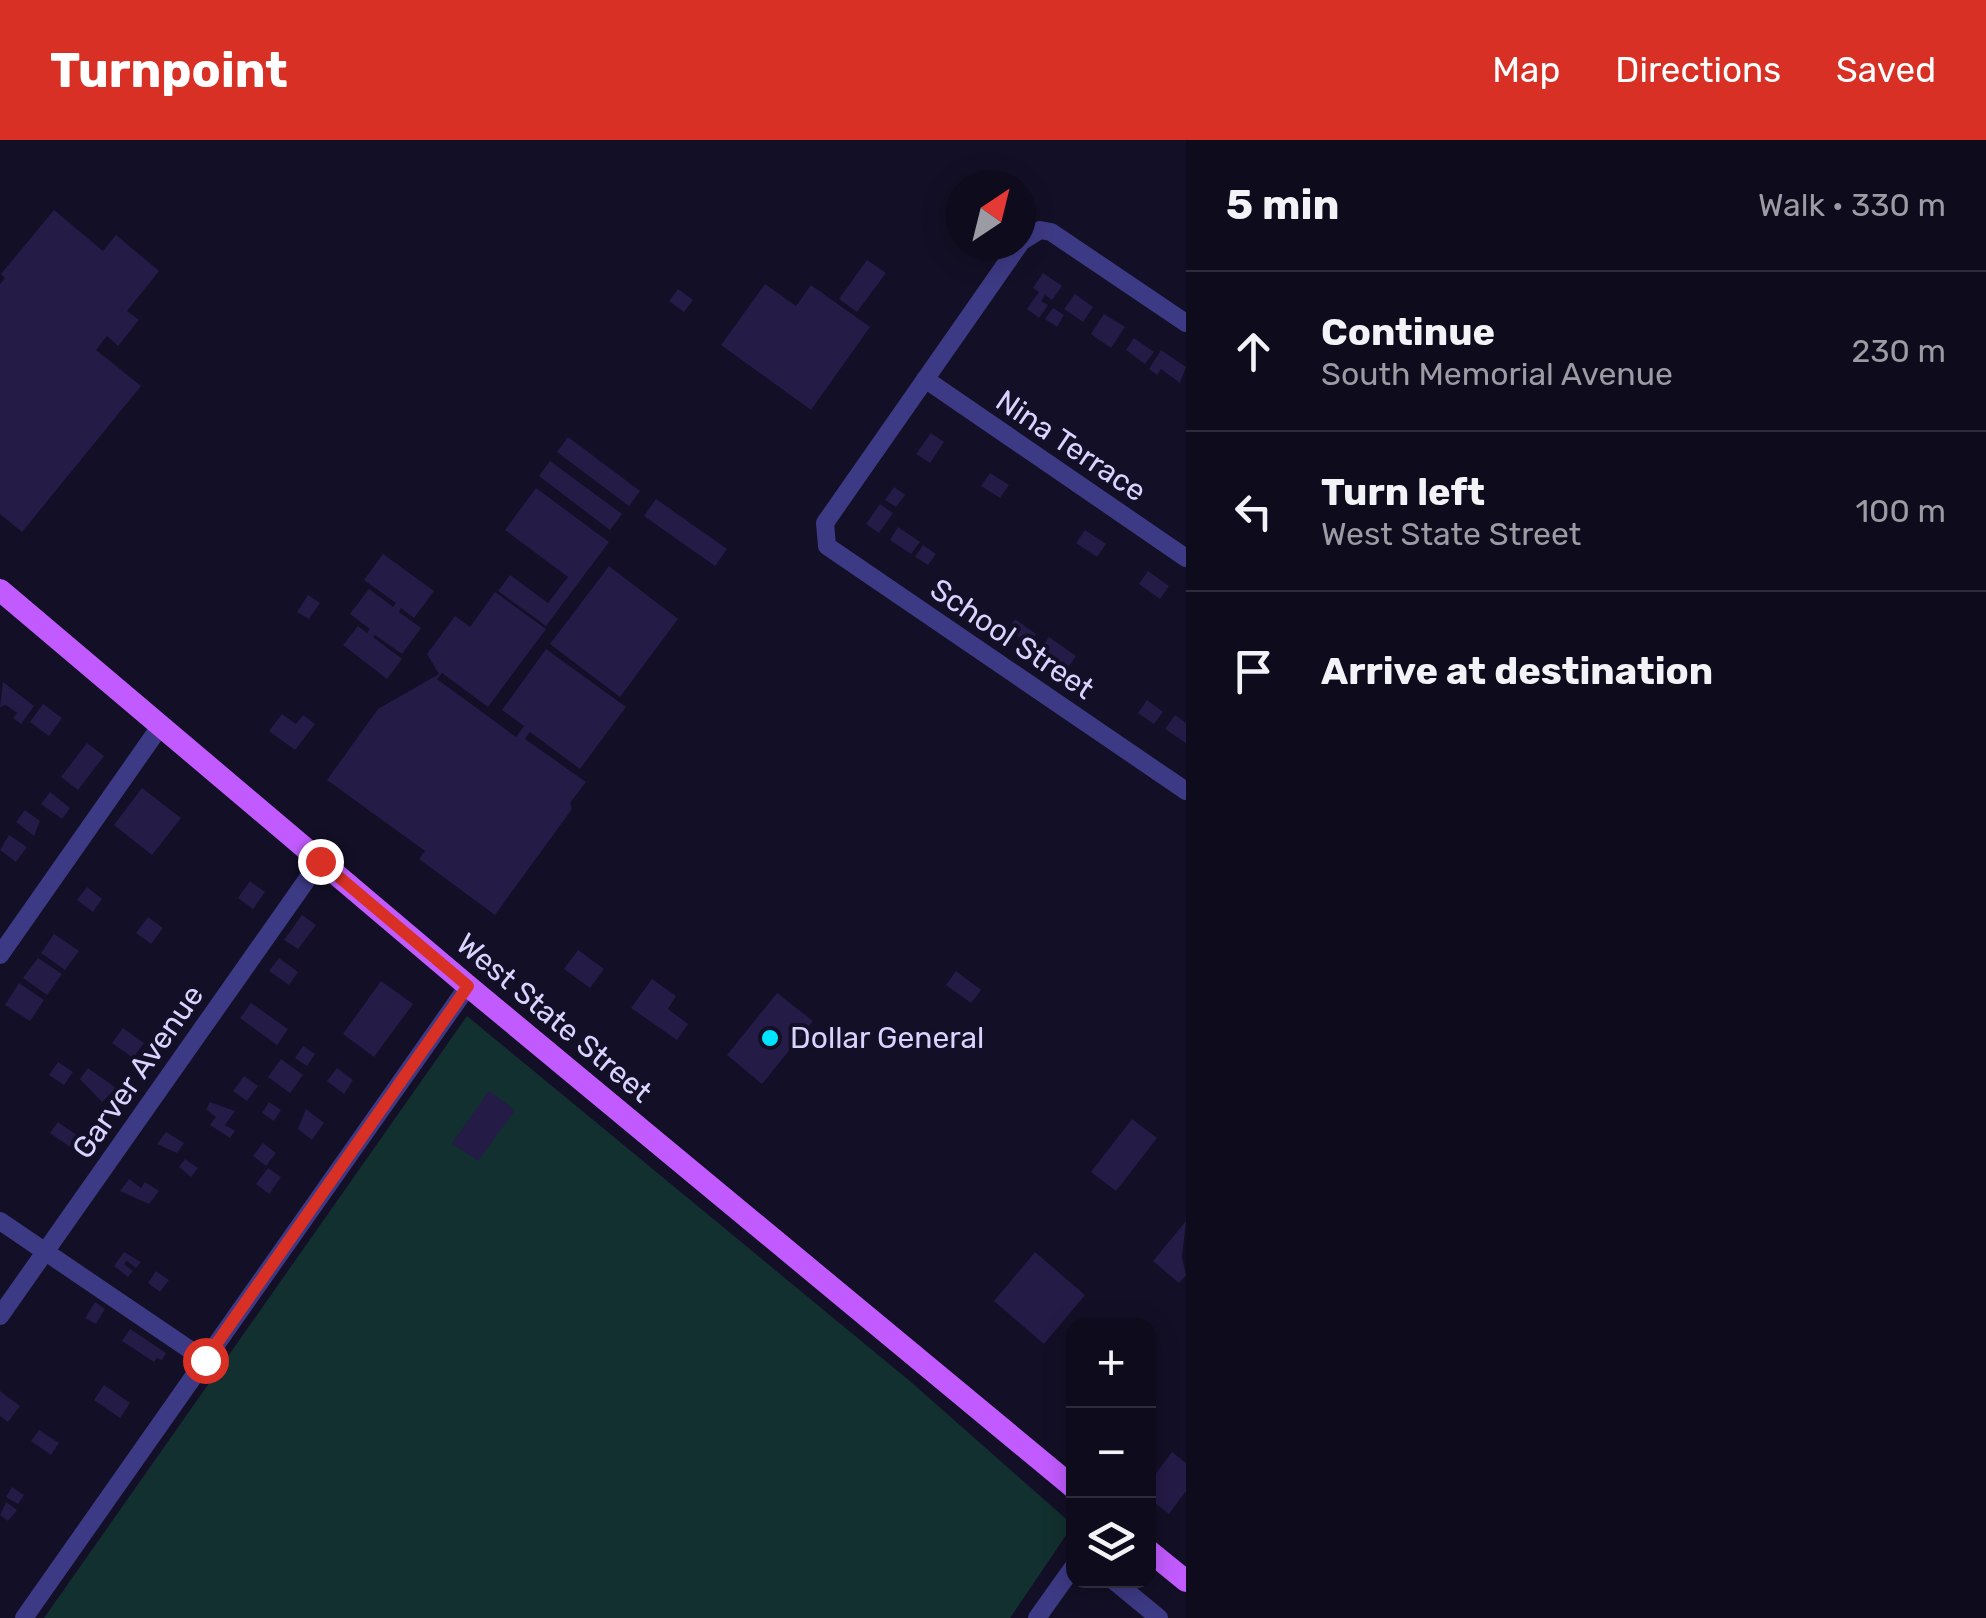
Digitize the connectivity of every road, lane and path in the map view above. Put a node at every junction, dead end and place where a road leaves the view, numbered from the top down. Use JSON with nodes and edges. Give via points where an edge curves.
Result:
{"nodes":[{"id":1,"x":1036,"y":233,"type":"edge"},
{"id":2,"x":1009,"y":260,"type":"edge"},
{"id":3,"x":1186,"y":323,"type":"edge"},
{"id":4,"x":926,"y":379,"type":"junction"},
{"id":5,"x":1186,"y":558,"type":"edge"},
{"id":6,"x":2,"y":596,"type":"edge"},
{"id":7,"x":159,"y":728,"type":"junction"},
{"id":8,"x":1186,"y":792,"type":"edge"},
{"id":9,"x":320,"y":861,"type":"junction"},
{"id":10,"x":0,"y":954,"type":"edge"},
{"id":11,"x":468,"y":986,"type":"junction"},
{"id":12,"x":0,"y":1221,"type":"edge"},
{"id":13,"x":44,"y":1252,"type":"junction"},
{"id":14,"x":0,"y":1316,"type":"edge"},
{"id":15,"x":205,"y":1360,"type":"junction"},
{"id":16,"x":1066,"y":1481,"type":"edge"},
{"id":17,"x":1156,"y":1555,"type":"edge"},
{"id":18,"x":1184,"y":1574,"type":"edge"},
{"id":19,"x":1066,"y":1577,"type":"edge"},
{"id":20,"x":1123,"y":1588,"type":"edge"},
{"id":21,"x":24,"y":1618,"type":"edge"},
{"id":22,"x":1037,"y":1618,"type":"edge"},
{"id":23,"x":1159,"y":1618,"type":"edge"}],
"edges":[{"from":1,"to":3,"type":"street","via":[[1067,241]]},
{"from":2,"to":4,"type":"street"},
{"from":4,"to":5,"type":"street","name":"Nina Terrace"},
{"from":4,"to":8,"type":"street","name":"School Street","via":[[824,523],[827,546]]},
{"from":6,"to":7,"type":"main road","name":"West State Street"},
{"from":7,"to":9,"type":"main road","name":"West State Street"},
{"from":7,"to":10,"type":"street"},
{"from":9,"to":11,"type":"main road","name":"West State Street"},
{"from":9,"to":13,"type":"street","name":"Garver Avenue"},
{"from":11,"to":15,"type":"street"},
{"from":11,"to":16,"type":"main road","name":"West State Street"},
{"from":12,"to":13,"type":"street"},
{"from":13,"to":14,"type":"street","name":"Garver Avenue"},
{"from":13,"to":15,"type":"street"},
{"from":15,"to":21,"type":"street"},
{"from":17,"to":18,"type":"main road"},
{"from":19,"to":22,"type":"street"},
{"from":20,"to":23,"type":"street"}]}
